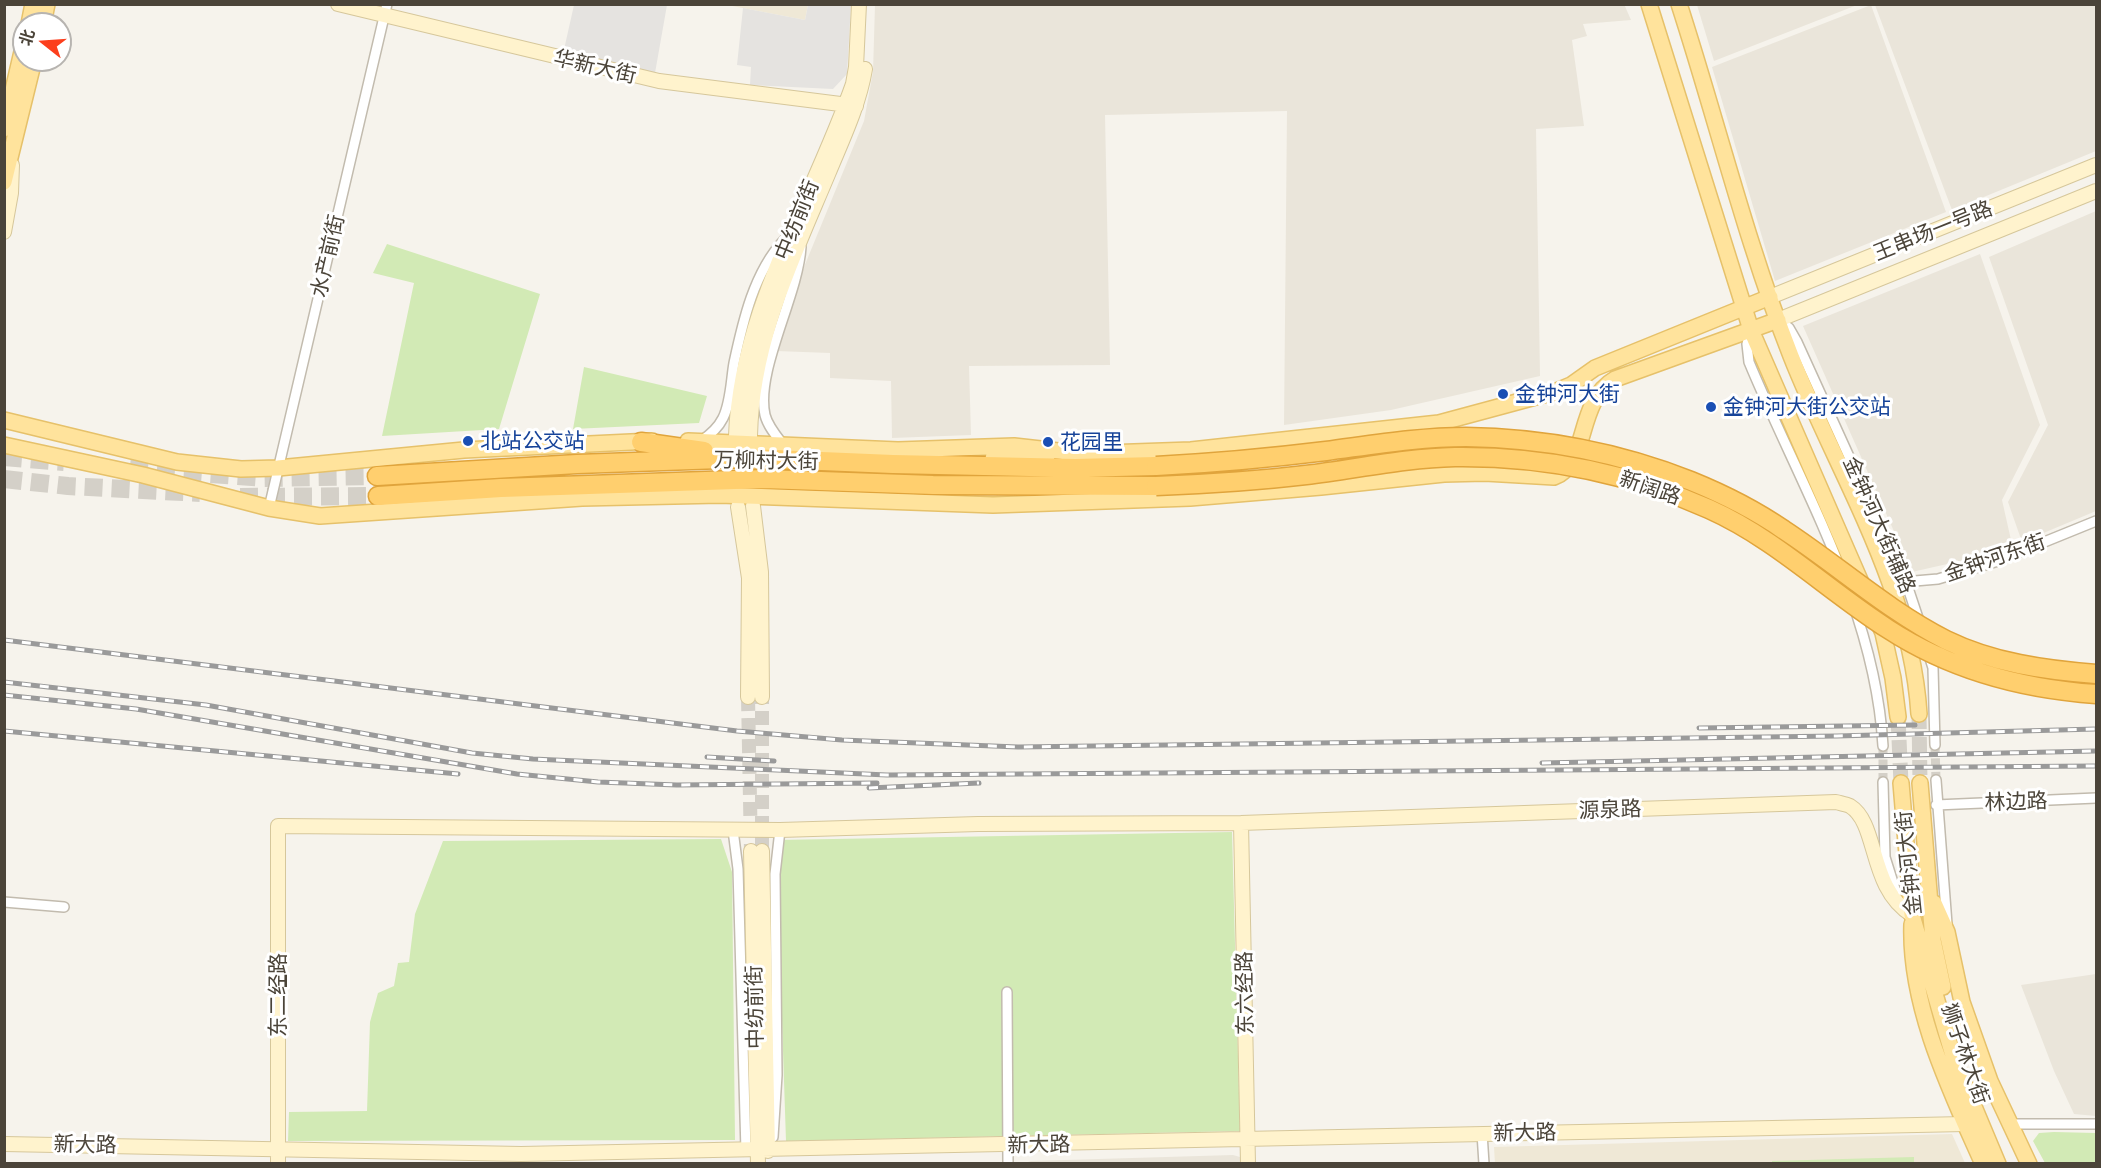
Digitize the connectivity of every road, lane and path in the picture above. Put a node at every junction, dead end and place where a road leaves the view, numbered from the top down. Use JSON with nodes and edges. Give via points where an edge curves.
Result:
{"nodes":[{"id":1,"x":338,"y":4,"type":"edge"},
{"id":2,"x":859,"y":4,"type":"edge"},
{"id":3,"x":868,"y":4,"type":"edge"},
{"id":4,"x":1648,"y":4,"type":"edge"},
{"id":5,"x":1679,"y":4,"type":"edge"},
{"id":6,"x":385,"y":10,"type":"edge"},
{"id":7,"x":17,"y":72,"type":"edge"},
{"id":8,"x":31,"y":72,"type":"edge"},
{"id":9,"x":851,"y":105,"type":"junction"},
{"id":10,"x":4,"y":129,"type":"edge"},
{"id":11,"x":12,"y":152,"type":"junction"},
{"id":12,"x":2097,"y":165,"type":"edge"},
{"id":13,"x":5,"y":180,"type":"edge"},
{"id":14,"x":2097,"y":190,"type":"edge"},
{"id":15,"x":4,"y":232,"type":"edge"},
{"id":16,"x":796,"y":237,"type":"junction"},
{"id":17,"x":1770,"y":297,"type":"junction"},
{"id":18,"x":1743,"y":308,"type":"junction"},
{"id":19,"x":1778,"y":320,"type":"junction"},
{"id":20,"x":1751,"y":330,"type":"junction"},
{"id":21,"x":1791,"y":357,"type":"junction"},
{"id":22,"x":1766,"y":367,"type":"junction"},
{"id":23,"x":4,"y":420,"type":"edge"},
{"id":24,"x":743,"y":436,"type":"dead end"},
{"id":25,"x":640,"y":442,"type":"junction"},
{"id":26,"x":699,"y":442,"type":"junction"},
{"id":27,"x":4,"y":445,"type":"edge"},
{"id":28,"x":785,"y":447,"type":"junction"},
{"id":29,"x":1085,"y":454,"type":"junction"},
{"id":30,"x":750,"y":458,"type":"junction"},
{"id":31,"x":893,"y":464,"type":"junction"},
{"id":32,"x":1156,"y":466,"type":"joint"},
{"id":33,"x":278,"y":468,"type":"junction"},
{"id":34,"x":377,"y":476,"type":"tunnel mouth"},
{"id":35,"x":746,"y":479,"type":"junction"},
{"id":36,"x":933,"y":485,"type":"junction"},
{"id":37,"x":1156,"y":486,"type":"joint"},
{"id":38,"x":378,"y":496,"type":"tunnel mouth"},
{"id":39,"x":633,"y":497,"type":"junction"},
{"id":40,"x":1063,"y":501,"type":"junction"},
{"id":41,"x":753,"y":506,"type":"dead end"},
{"id":42,"x":269,"y":507,"type":"junction"},
{"id":43,"x":738,"y":507,"type":"dead end"},
{"id":44,"x":2097,"y":521,"type":"edge"},
{"id":45,"x":1899,"y":583,"type":"junction"},
{"id":46,"x":2097,"y":674,"type":"edge"},
{"id":47,"x":2097,"y":694,"type":"edge"},
{"id":48,"x":748,"y":697,"type":"tunnel mouth"},
{"id":49,"x":762,"y":697,"type":"tunnel mouth"},
{"id":50,"x":1919,"y":714,"type":"tunnel mouth"},
{"id":51,"x":1898,"y":717,"type":"tunnel mouth"},
{"id":52,"x":1935,"y":745,"type":"tunnel mouth"},
{"id":53,"x":1883,"y":746,"type":"tunnel mouth"},
{"id":54,"x":1935,"y":780,"type":"tunnel mouth"},
{"id":55,"x":1883,"y":783,"type":"tunnel mouth"},
{"id":56,"x":1901,"y":783,"type":"tunnel mouth"},
{"id":57,"x":1920,"y":783,"type":"tunnel mouth"},
{"id":58,"x":2097,"y":798,"type":"edge"},
{"id":59,"x":1936,"y":805,"type":"junction"},
{"id":60,"x":1241,"y":823,"type":"junction"},
{"id":61,"x":278,"y":826,"type":"joint"},
{"id":62,"x":733,"y":830,"type":"junction"},
{"id":63,"x":780,"y":830,"type":"junction"},
{"id":64,"x":757,"y":851,"type":"tunnel mouth"},
{"id":65,"x":4,"y":902,"type":"edge"},
{"id":66,"x":64,"y":907,"type":"dead end"},
{"id":67,"x":1912,"y":915,"type":"junction"},
{"id":68,"x":1934,"y":938,"type":"junction"},
{"id":69,"x":1007,"y":992,"type":"dead end"},
{"id":70,"x":1965,"y":1124,"type":"junction"},
{"id":71,"x":2009,"y":1124,"type":"junction"},
{"id":72,"x":2097,"y":1124,"type":"edge"},
{"id":73,"x":1482,"y":1133,"type":"junction"},
{"id":74,"x":1248,"y":1141,"type":"junction"},
{"id":75,"x":4,"y":1144,"type":"edge"},
{"id":76,"x":1008,"y":1146,"type":"junction"},
{"id":77,"x":278,"y":1148,"type":"junction"},
{"id":78,"x":757,"y":1154,"type":"edge"},
{"id":79,"x":521,"y":1159,"type":"edge"},
{"id":80,"x":278,"y":1164,"type":"edge"},
{"id":81,"x":1008,"y":1164,"type":"edge"},
{"id":82,"x":1248,"y":1164,"type":"edge"},
{"id":83,"x":1484,"y":1164,"type":"edge"},
{"id":84,"x":1983,"y":1164,"type":"edge"},
{"id":85,"x":1998,"y":1164,"type":"edge"},
{"id":86,"x":2009,"y":1164,"type":"edge"},
{"id":87,"x":2029,"y":1164,"type":"edge"}],
"edges":[{"from":1,"to":6,"type":"street","name":"华新大街"},
{"from":2,"to":9,"type":"street","name":"中纺前街"},
{"from":3,"to":9,"type":"street","via":[[865,70]]},
{"from":4,"to":18,"type":"main road"},
{"from":5,"to":17,"type":"main road"},
{"from":6,"to":9,"type":"street","name":"华新大街","via":[[659,81]]},
{"from":6,"to":33,"type":"street","name":"水产前街"},
{"from":7,"to":10,"type":"main road"},
{"from":8,"to":11,"type":"main road"},
{"from":9,"to":16,"type":"street","name":"中纺前街"},
{"from":11,"to":13,"type":"main road"},
{"from":11,"to":15,"type":"street","via":[[11,193]]},
{"from":12,"to":17,"type":"street","name":"王串场一号路"},
{"from":14,"to":19,"type":"street","name":"王串场一号路"},
{"from":16,"to":24,"type":"street","name":"中纺前街","via":[[750,343],[739,396]]},
{"from":16,"to":26,"type":"street","via":[[773,252],[747,311],[724,417],[713,433]]},
{"from":16,"to":28,"type":"street","via":[[796,279],[779,330],[764,399],[765,416]]},
{"from":17,"to":18,"type":"main road"},
{"from":17,"to":19,"type":"main road"},
{"from":18,"to":20,"type":"main road"},
{"from":18,"to":29,"type":"main road","via":[[1595,368],[1554,392],[1439,423],[1226,447]]},
{"from":19,"to":20,"type":"main road"},
{"from":19,"to":21,"type":"main road"},
{"from":19,"to":45,"type":"street","name":"金钟河大街辅路","via":[[1790,328],[1797,342]]},
{"from":20,"to":22,"type":"main road"},
{"from":20,"to":40,"type":"main road","via":[[1603,386],[1591,405],[1570,466],[1554,477],[1485,472],[1444,474],[1190,498]]},
{"from":20,"to":53,"type":"street","via":[[1747,344],[1749,362],[1832,548],[1864,636],[1881,705]]},
{"from":21,"to":22,"type":"main road","via":[[1783,351],[1773,351]]},
{"from":21,"to":45,"type":"main road"},
{"from":22,"to":51,"type":"main road","via":[[1883,633]]},
{"from":23,"to":33,"type":"main road","via":[[177,462],[221,468]]},
{"from":25,"to":26,"type":"main road"},
{"from":25,"to":30,"type":"highway"},
{"from":25,"to":33,"type":"main road","via":[[464,450]]},
{"from":26,"to":28,"type":"main road"},
{"from":27,"to":42,"type":"main road"},
{"from":28,"to":29,"type":"main road","via":[[898,450],[1014,446]]},
{"from":29,"to":31,"type":"main road"},
{"from":30,"to":31,"type":"highway","name":"万柳村大街"},
{"from":30,"to":34,"type":"highway","name":"万柳村大街"},
{"from":31,"to":32,"type":"highway","name":"万柳村大街"},
{"from":32,"to":46,"type":"highway","name":"新阔路","bridge":true,"via":[[1465,437],[1584,449],[1638,462],[1746,507],[1785,530],[1879,601],[1947,640],[1993,659]]},
{"from":33,"to":42,"type":"street","name":"水产前街"},
{"from":35,"to":36,"type":"highway","name":"万柳村大街"},
{"from":35,"to":38,"type":"highway","name":"万柳村大街"},
{"from":35,"to":39,"type":"main road"},
{"from":36,"to":37,"type":"highway","name":"万柳村大街"},
{"from":36,"to":40,"type":"main road","via":[[957,492]]},
{"from":37,"to":47,"type":"highway","name":"新阔路","bridge":true,"via":[[1252,480],[1454,457],[1559,463],[1613,475],[1710,509],[1759,536],[1889,630],[1941,658],[2022,685]]},
{"from":39,"to":40,"type":"main road","via":[[757,495],[993,505]]},
{"from":39,"to":42,"type":"main road","via":[[320,516]]},
{"from":41,"to":49,"type":"street","via":[[761,572]]},
{"from":43,"to":48,"type":"street","via":[[749,578]]},
{"from":44,"to":45,"type":"street","name":"金钟河东街","via":[[1995,562],[1938,579]]},
{"from":45,"to":50,"type":"main road"},
{"from":45,"to":52,"type":"street","name":"金钟河大街辅路","via":[[1933,668]]},
{"from":54,"to":59,"type":"street"},
{"from":55,"to":67,"type":"street","via":[[1885,857],[1894,890]]},
{"from":56,"to":67,"type":"main road","name":"金钟河大街"},
{"from":57,"to":68,"type":"main road","name":"金钟河大街"},
{"from":58,"to":59,"type":"street","name":"林边路"},
{"from":59,"to":68,"type":"street"},
{"from":60,"to":63,"type":"street","name":"源泉路"},
{"from":60,"to":67,"type":"street","name":"源泉路","via":[[1836,802],[1850,806],[1860,818],[1888,892],[1899,907]]},
{"from":60,"to":74,"type":"street","name":"东六经路"},
{"from":61,"to":62,"type":"street","name":"源泉路"},
{"from":61,"to":77,"type":"street","name":"东二经路"},
{"from":62,"to":63,"type":"street","name":"源泉路"},
{"from":62,"to":78,"type":"street"},
{"from":63,"to":78,"type":"street","via":[[775,874],[774,1134]]},
{"from":64,"to":78,"type":"street"},
{"from":65,"to":66,"type":"street"},
{"from":67,"to":68,"type":"main road","name":"金钟河大街"},
{"from":67,"to":70,"type":"main road","via":[[1915,976],[1932,1039]]},
{"from":68,"to":71,"type":"main road"},
{"from":68,"to":85,"type":"main road","name":"狮子林大街","via":[[1954,1059]]},
{"from":68,"to":86,"type":"main road","name":"狮子林大街","via":[[1962,1053]]},
{"from":69,"to":76,"type":"street"},
{"from":70,"to":73,"type":"street","name":"新大路"},
{"from":70,"to":84,"type":"main road"},
{"from":71,"to":72,"type":"street"},
{"from":71,"to":87,"type":"main road"},
{"from":73,"to":74,"type":"street","name":"新大路"},
{"from":73,"to":83,"type":"street"},
{"from":74,"to":76,"type":"street","name":"新大路"},
{"from":74,"to":82,"type":"street","name":"东六经路"},
{"from":75,"to":77,"type":"street","name":"新大路"},
{"from":76,"to":78,"type":"street","name":"新大路"},
{"from":76,"to":81,"type":"street"},
{"from":77,"to":79,"type":"street","name":"新大路"},
{"from":77,"to":80,"type":"street","name":"东二经路"},
{"from":78,"to":79,"type":"street","name":"新大路"}]}
